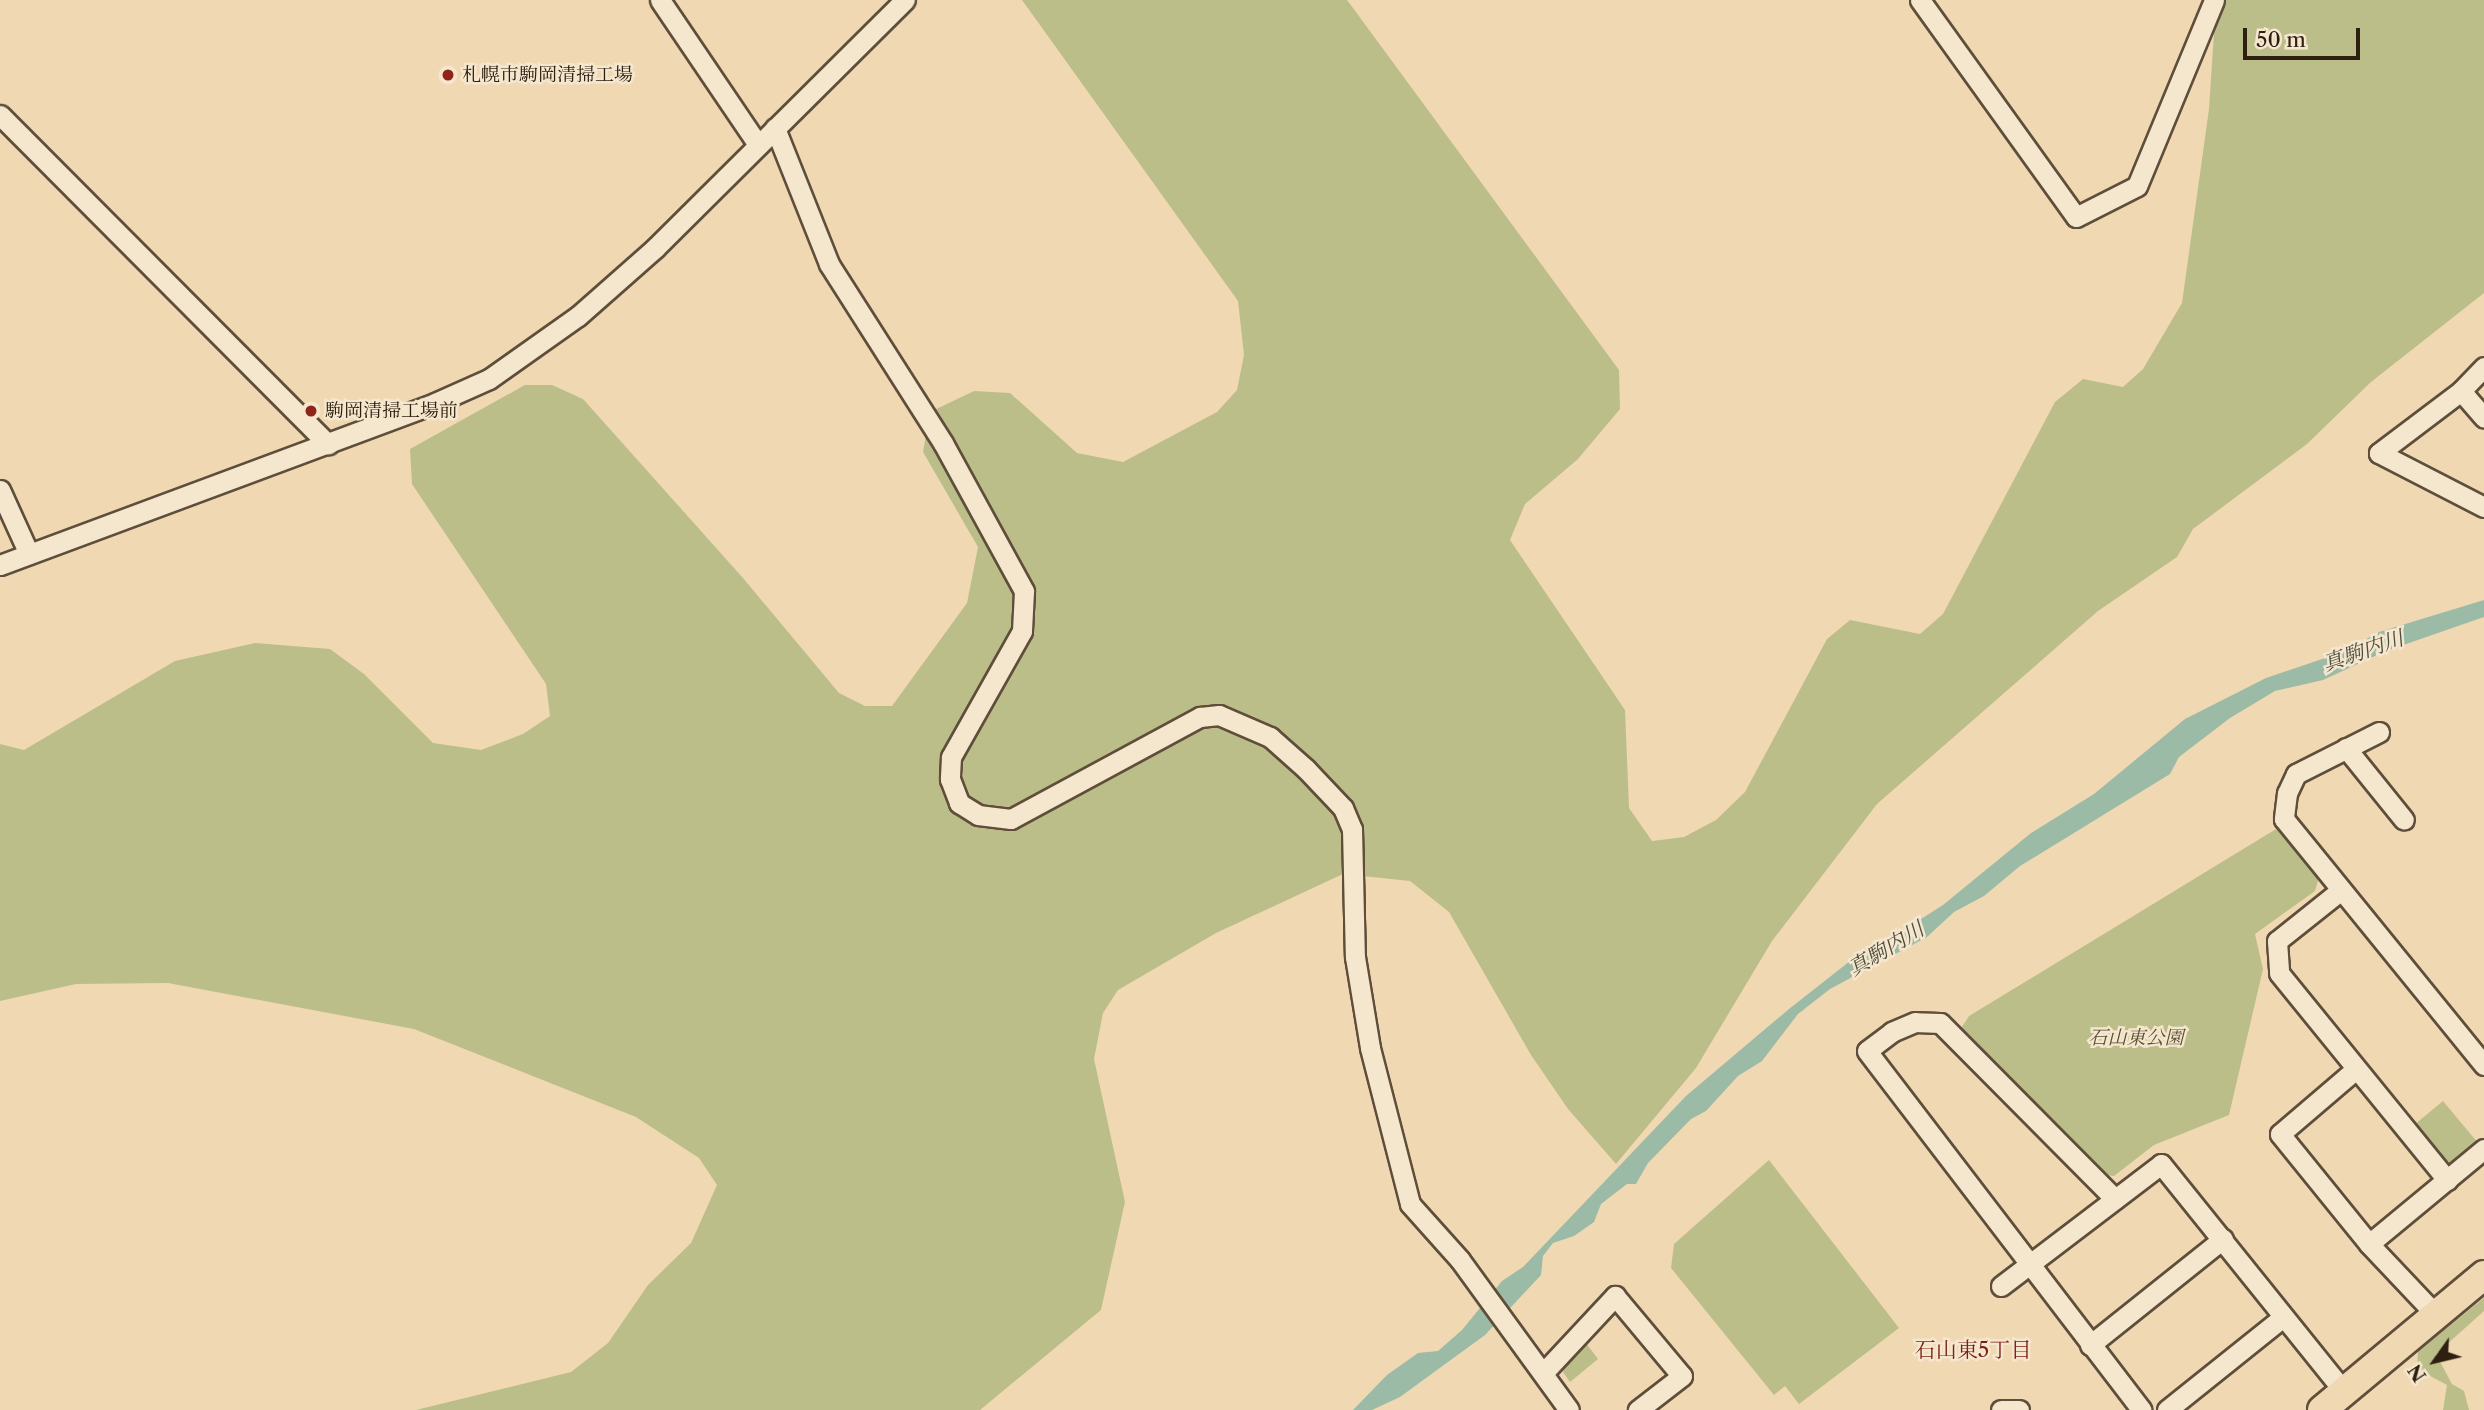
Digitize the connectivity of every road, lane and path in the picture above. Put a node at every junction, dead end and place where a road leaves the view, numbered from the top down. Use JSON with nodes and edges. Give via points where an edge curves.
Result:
{"nodes":[{"id":1,"x":660,"y":0,"type":"edge"},
{"id":2,"x":905,"y":0,"type":"edge"},
{"id":3,"x":1920,"y":0,"type":"edge"},
{"id":4,"x":2214,"y":0,"type":"edge"},
{"id":5,"x":0,"y":115,"type":"edge"},
{"id":6,"x":775,"y":128,"type":"junction"},
{"id":7,"x":758,"y":145,"type":"junction"},
{"id":8,"x":2484,"y":367,"type":"edge"},
{"id":9,"x":2461,"y":391,"type":"junction"},
{"id":10,"x":2484,"y":417,"type":"edge"},
{"id":11,"x":328,"y":444,"type":"junction"},
{"id":12,"x":0,"y":490,"type":"edge"},
{"id":13,"x":2484,"y":508,"type":"edge"},
{"id":14,"x":29,"y":554,"type":"junction"},
{"id":15,"x":0,"y":565,"type":"edge"},
{"id":16,"x":2379,"y":732,"type":"dead end"},
{"id":17,"x":2346,"y":748,"type":"junction"},
{"id":18,"x":2404,"y":820,"type":"dead end"},
{"id":19,"x":2341,"y":890,"type":"junction"},
{"id":20,"x":2484,"y":1065,"type":"edge"},
{"id":21,"x":2356,"y":1069,"type":"junction"},
{"id":22,"x":2484,"y":1149,"type":"edge"},
{"id":23,"x":2447,"y":1180,"type":"junction"},
{"id":24,"x":2115,"y":1199,"type":"junction"},
{"id":25,"x":2223,"y":1239,"type":"junction"},
{"id":26,"x":2370,"y":1244,"type":"junction"},
{"id":27,"x":2029,"y":1264,"type":"junction"},
{"id":28,"x":2484,"y":1275,"type":"edge"},
{"id":29,"x":2001,"y":1286,"type":"dead end"},
{"id":30,"x":2437,"y":1315,"type":"junction"},
{"id":31,"x":2283,"y":1317,"type":"junction"},
{"id":32,"x":2090,"y":1345,"type":"junction"},
{"id":33,"x":1541,"y":1366,"type":"junction"},
{"id":34,"x":2344,"y":1392,"type":"junction"},
{"id":35,"x":1569,"y":1410,"type":"edge"},
{"id":36,"x":1638,"y":1410,"type":"edge"},
{"id":37,"x":2001,"y":1410,"type":"edge"},
{"id":38,"x":2019,"y":1410,"type":"edge"},
{"id":39,"x":2141,"y":1410,"type":"edge"},
{"id":40,"x":2167,"y":1410,"type":"edge"},
{"id":41,"x":2322,"y":1410,"type":"edge"}],
"edges":[{"from":1,"to":7,"type":"street"},
{"from":2,"to":6,"type":"street"},
{"from":3,"to":4,"type":"street","via":[[2076,217],[2137,186]]},
{"from":5,"to":11,"type":"street"},
{"from":6,"to":7,"type":"street"},
{"from":6,"to":33,"type":"street","via":[[830,264],[943,443],[1024,591],[1022,631],[951,757],[950,779],[959,803],[978,815],[1011,819],[1200,718],[1219,715],[1270,737],[1306,769],[1343,808],[1352,829],[1354,957],[1398,1170],[1420,1219],[1463,1265]]},
{"from":7,"to":11,"type":"street","via":[[655,248],[534,349],[478,384]]},
{"from":8,"to":9,"type":"street"},
{"from":9,"to":10,"type":"street"},
{"from":9,"to":13,"type":"street","via":[[2379,453]]},
{"from":11,"to":14,"type":"street"},
{"from":12,"to":14,"type":"street"},
{"from":14,"to":15,"type":"street"},
{"from":16,"to":17,"type":"street"},
{"from":17,"to":18,"type":"street"},
{"from":17,"to":19,"type":"street","via":[[2296,774],[2287,793],[2284,819]]},
{"from":19,"to":20,"type":"street"},
{"from":19,"to":21,"type":"street","via":[[2277,941],[2279,973]]},
{"from":21,"to":23,"type":"street"},
{"from":21,"to":26,"type":"street","via":[[2280,1134]]},
{"from":22,"to":23,"type":"street"},
{"from":23,"to":26,"type":"street"},
{"from":24,"to":25,"type":"street","via":[[2161,1164]]},
{"from":24,"to":27,"type":"street"},
{"from":24,"to":27,"type":"street","via":[[1940,1023],[1915,1022],[1892,1032],[1867,1051]]},
{"from":25,"to":31,"type":"street"},
{"from":25,"to":32,"type":"street"},
{"from":26,"to":30,"type":"street"},
{"from":27,"to":29,"type":"street"},
{"from":27,"to":32,"type":"street"},
{"from":28,"to":30,"type":"highway"},
{"from":30,"to":34,"type":"highway"},
{"from":31,"to":34,"type":"street"},
{"from":31,"to":40,"type":"street"},
{"from":32,"to":39,"type":"street"},
{"from":33,"to":35,"type":"street"},
{"from":33,"to":36,"type":"street","via":[[1615,1296],[1682,1376]]},
{"from":34,"to":41,"type":"highway"},
{"from":37,"to":38,"type":"street"}]}
